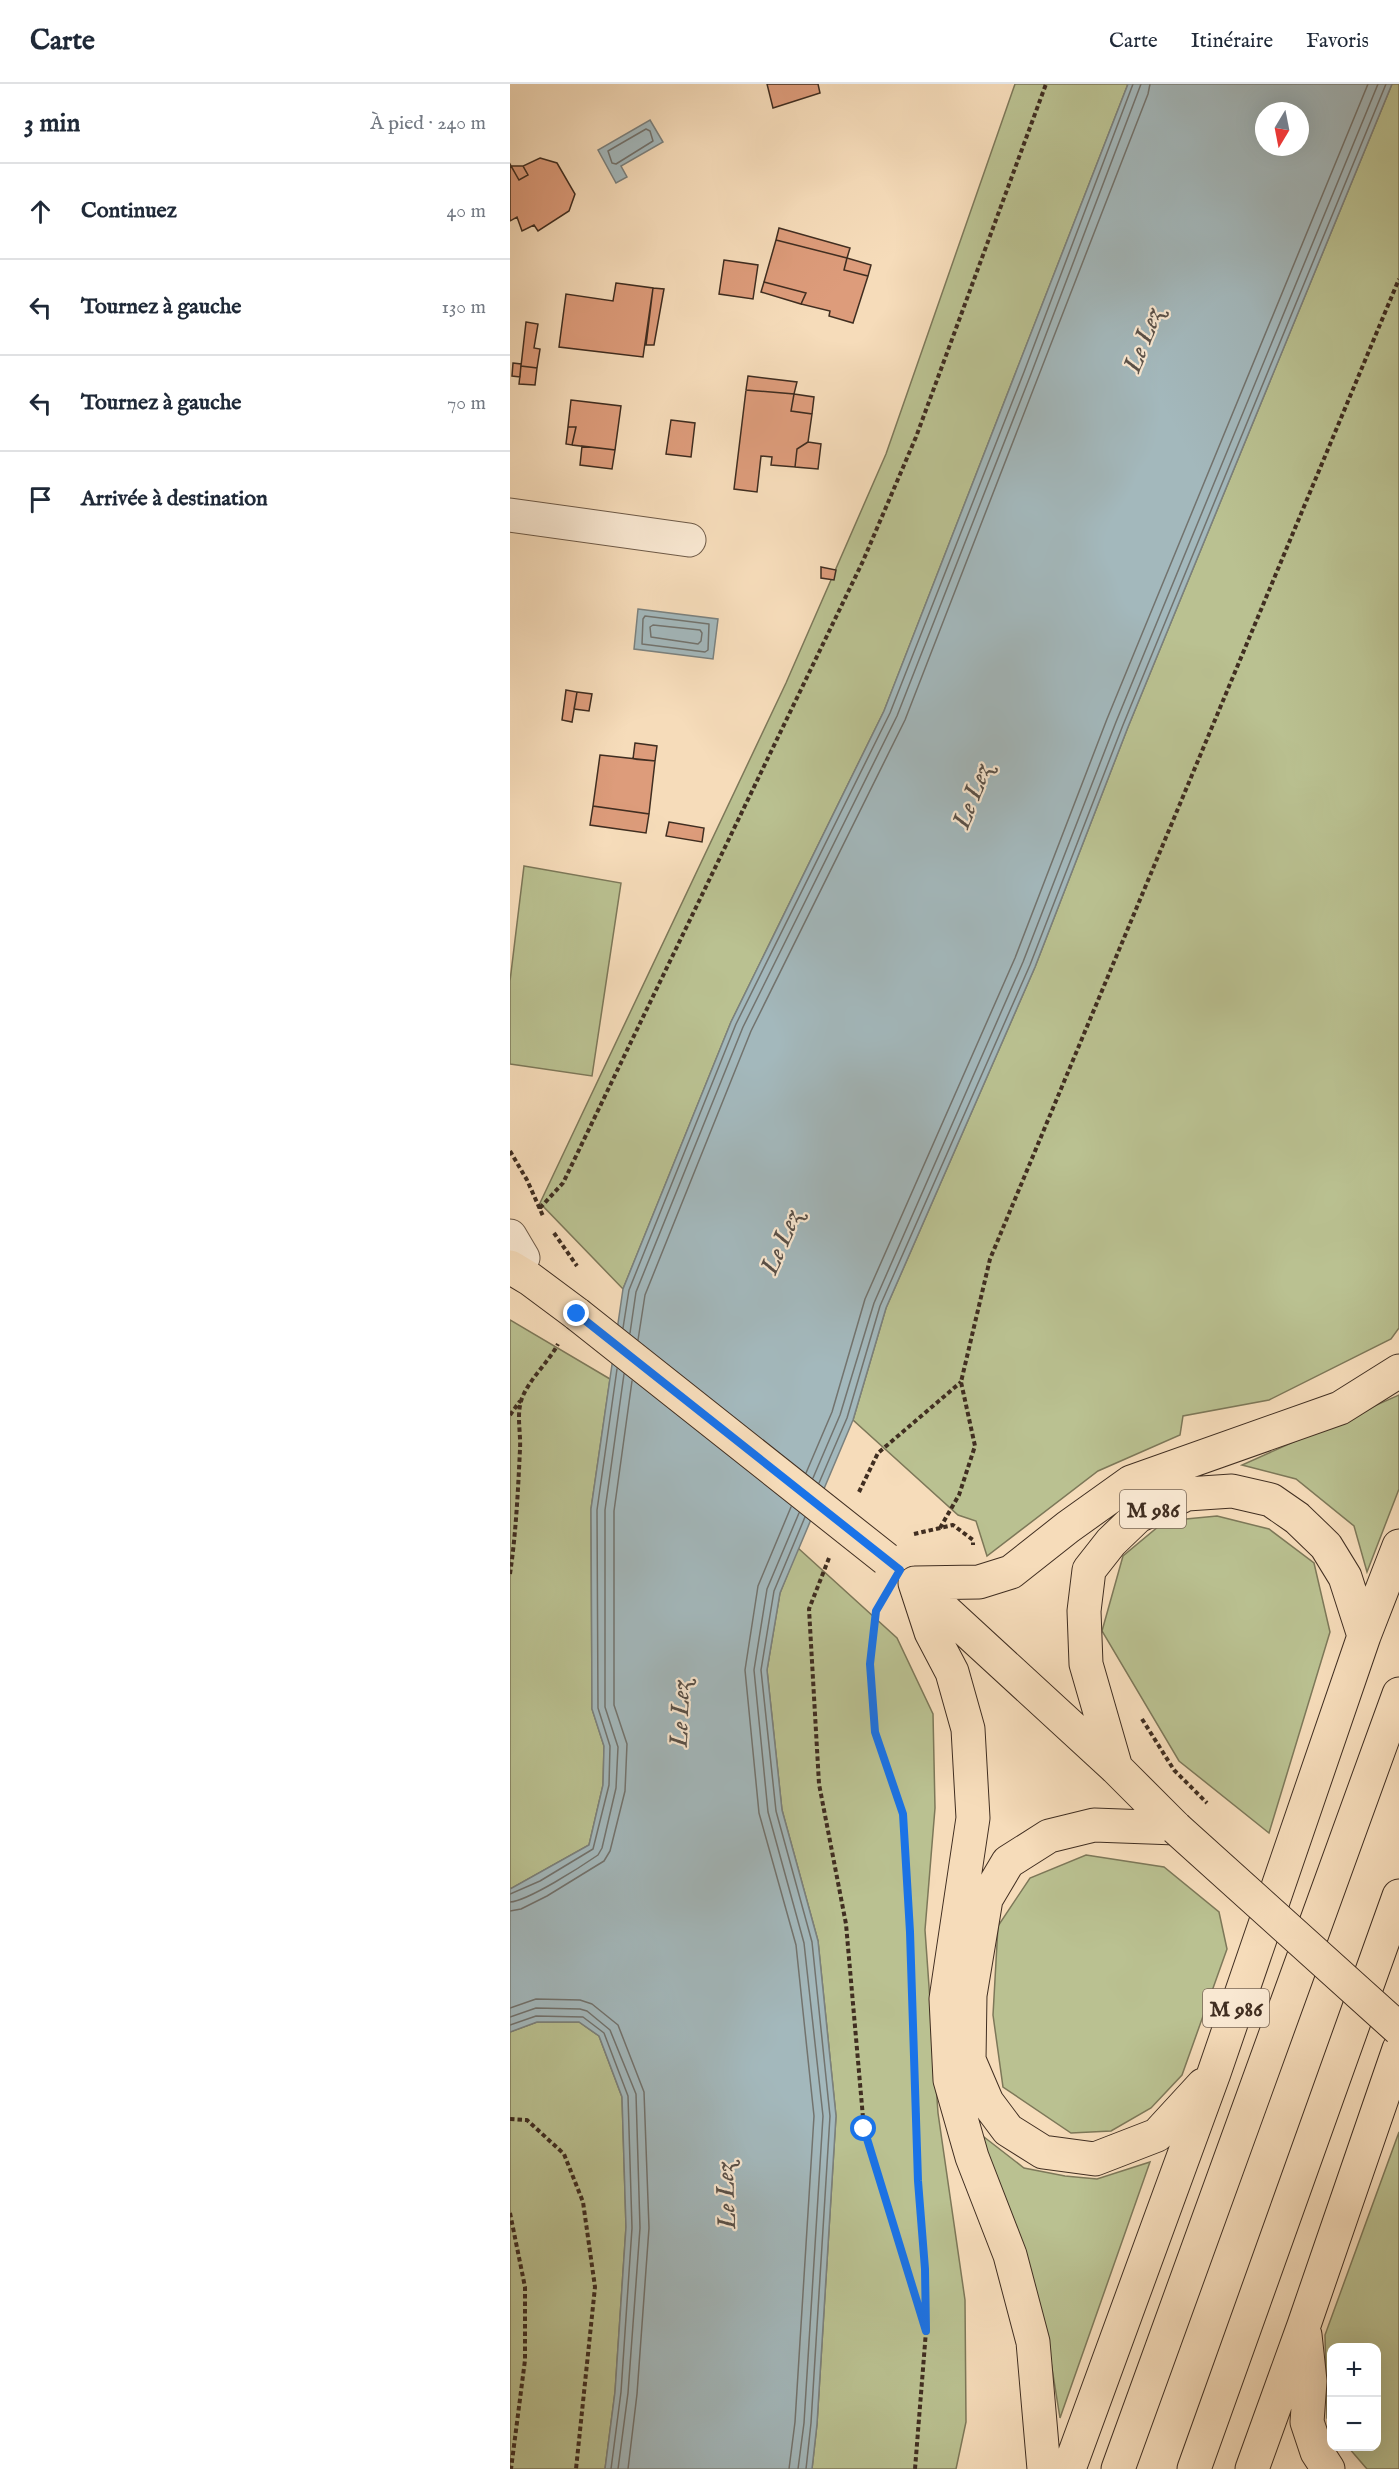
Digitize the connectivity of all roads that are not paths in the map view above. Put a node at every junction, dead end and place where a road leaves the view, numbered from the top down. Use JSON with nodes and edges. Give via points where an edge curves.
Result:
{"nodes":[{"id":1,"x":510,"y":515,"type":"edge"},
{"id":2,"x":689,"y":540,"type":"dead end"},
{"id":3,"x":518,"y":1260,"type":"edge"},
{"id":4,"x":1399,"y":1371,"type":"edge"},
{"id":5,"x":1399,"y":1546,"type":"edge"},
{"id":6,"x":900,"y":1570,"type":"junction"},
{"id":7,"x":1364,"y":1636,"type":"junction"},
{"id":8,"x":1399,"y":1694,"type":"edge"},
{"id":9,"x":1116,"y":1768,"type":"junction"},
{"id":10,"x":1176,"y":1828,"type":"junction"},
{"id":11,"x":1399,"y":1896,"type":"edge"},
{"id":12,"x":1399,"y":2029,"type":"edge"},
{"id":13,"x":1399,"y":2049,"type":"edge"},
{"id":14,"x":1214,"y":2073,"type":"junction"},
{"id":15,"x":1304,"y":2325,"type":"junction"},
{"id":16,"x":1044,"y":2469,"type":"edge"},
{"id":17,"x":1069,"y":2469,"type":"edge"},
{"id":18,"x":1118,"y":2469,"type":"edge"},
{"id":19,"x":1194,"y":2469,"type":"edge"},
{"id":20,"x":1252,"y":2469,"type":"edge"},
{"id":21,"x":1328,"y":2469,"type":"edge"}],
"edges":[{"from":1,"to":2,"type":"street"},
{"from":3,"to":6,"type":"main road","bridge":true,"via":[[577,1314]]},
{"from":4,"to":6,"type":"main road","via":[[1340,1408],[1131,1482],[1011,1572],[980,1582]]},
{"from":5,"to":7,"type":"main road","number":"M 986"},
{"from":6,"to":9,"type":"main road"},
{"from":6,"to":16,"type":"main road","via":[[952,1672],[968,1729],[973,1818],[946,1998],[950,2080],[972,2157],[1010,2255],[1033,2342]]},
{"from":7,"to":9,"type":"main road","number":"M 986","via":[[1345,1577],[1326,1546],[1271,1500],[1232,1491],[1187,1494],[1138,1516],[1089,1570],[1084,1611],[1086,1664]]},
{"from":7,"to":14,"type":"main road","number":"M 986"},
{"from":8,"to":18,"type":"main road","number":"M 986"},
{"from":9,"to":10,"type":"main road"},
{"from":10,"to":12,"type":"main road","bridge":true},
{"from":10,"to":14,"type":"main road","number":"M 986","via":[[1094,1825],[1048,1836],[1008,1862],[986,1899],[970,1995],[969,2060],[987,2102],[1008,2130],[1043,2152],[1095,2159],[1157,2135]]},
{"from":11,"to":19,"type":"main road"},
{"from":13,"to":15,"type":"main road"},
{"from":14,"to":17,"type":"main road","number":"M 986"},
{"from":15,"to":20,"type":"main road"},
{"from":15,"to":21,"type":"main road","via":[[1310,2381],[1307,2422],[1317,2452]]}]}
